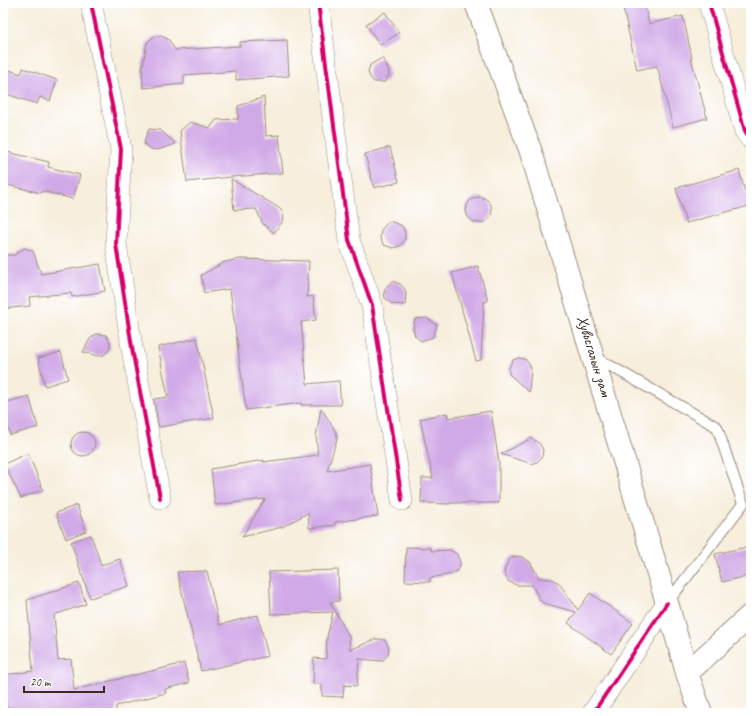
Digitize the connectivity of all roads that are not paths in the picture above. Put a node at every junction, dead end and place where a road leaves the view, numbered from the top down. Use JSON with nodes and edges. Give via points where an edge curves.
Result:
{"nodes":[{"id":1,"x":91,"y":3,"type":"edge"},
{"id":2,"x":318,"y":3,"type":"edge"},
{"id":3,"x":476,"y":3,"type":"edge"},
{"id":4,"x":709,"y":3,"type":"edge"},
{"id":5,"x":751,"y":139,"type":"edge"},
{"id":6,"x":594,"y":355,"type":"junction"},
{"id":7,"x":160,"y":498,"type":"dead end"},
{"id":8,"x":402,"y":500,"type":"dead end"},
{"id":9,"x":667,"y":603,"type":"junction"},
{"id":10,"x":751,"y":615,"type":"edge"},
{"id":11,"x":687,"y":673,"type":"junction"},
{"id":12,"x":593,"y":713,"type":"edge"},
{"id":13,"x":701,"y":713,"type":"edge"}],
"edges":[{"from":1,"to":7,"type":"street","via":[[122,149],[116,244],[133,354]]},
{"from":2,"to":8,"type":"street","via":[[349,240],[372,305]]},
{"from":3,"to":6,"type":"main road","name":"Хувьсгалын зам","via":[[531,152]]},
{"from":4,"to":5,"type":"street","via":[[745,132]]},
{"from":6,"to":9,"type":"main road","name":"Хувьсгалын зам"},
{"from":6,"to":9,"type":"lane","via":[[717,427],[743,504]]},
{"from":9,"to":11,"type":"main road","name":"Хувьсгалын зам"},
{"from":9,"to":12,"type":"street"},
{"from":10,"to":11,"type":"main road"},
{"from":11,"to":13,"type":"main road","name":"Хувьсгалын зам"}]}
